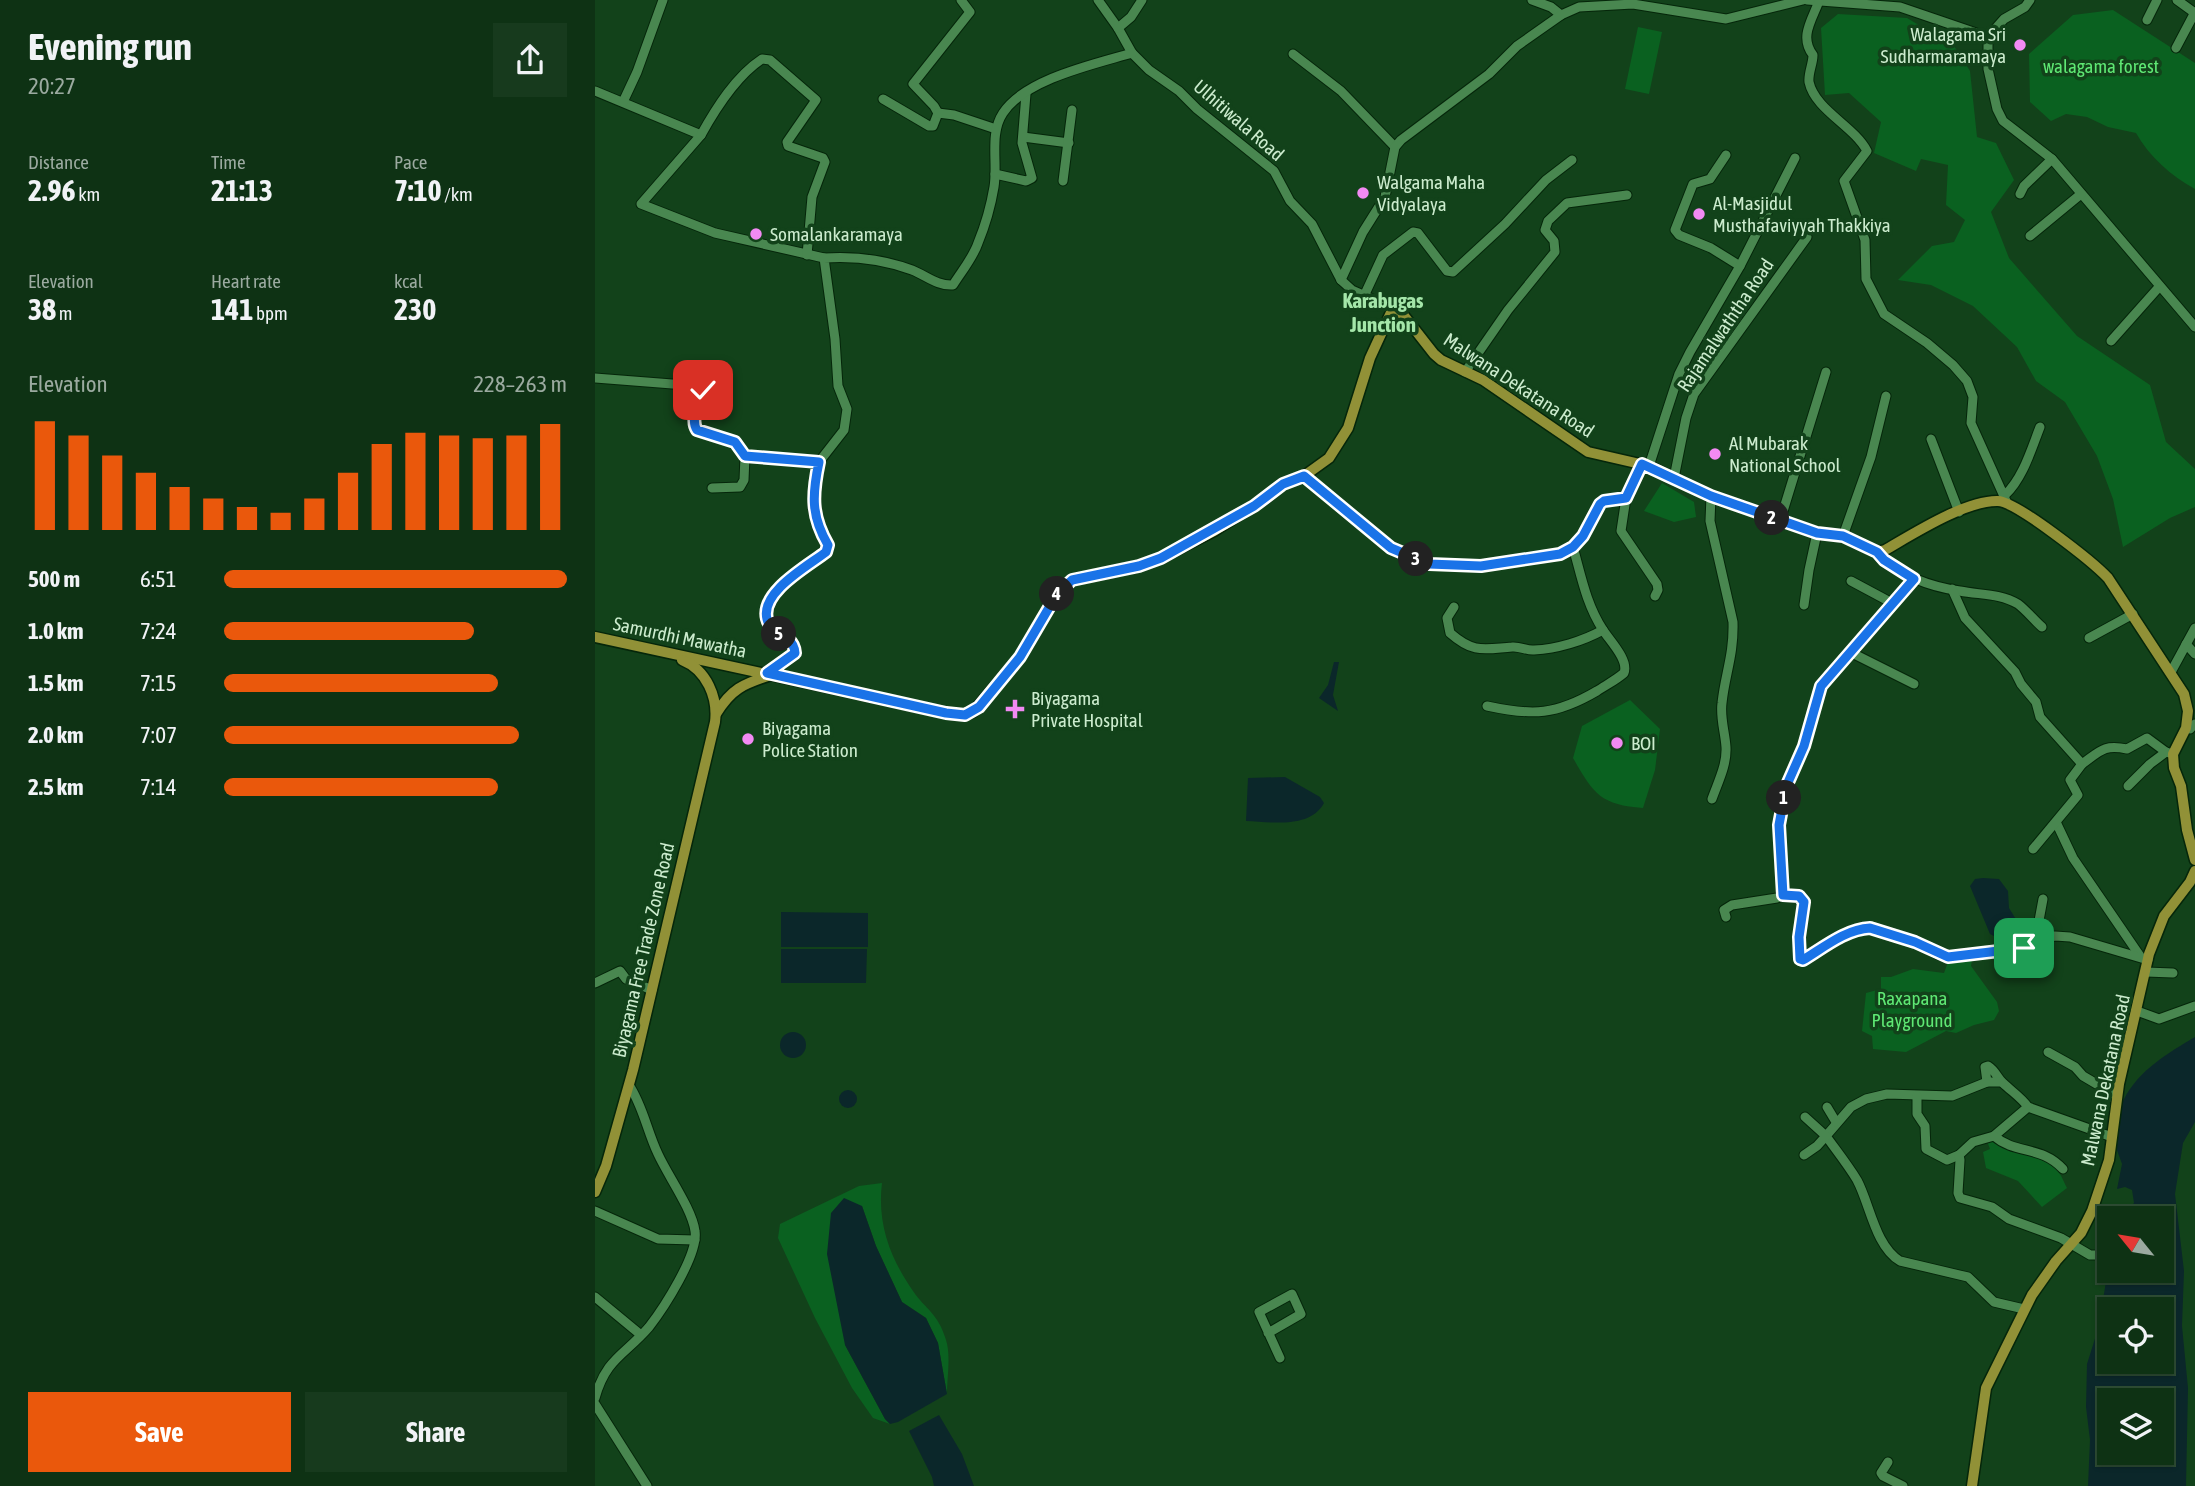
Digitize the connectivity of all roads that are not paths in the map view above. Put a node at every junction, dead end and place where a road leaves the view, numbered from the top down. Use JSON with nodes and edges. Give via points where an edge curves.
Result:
{"nodes":[{"id":1,"x":663,"y":0,"type":"edge"},
{"id":2,"x":961,"y":0,"type":"edge"},
{"id":3,"x":1098,"y":0,"type":"edge"},
{"id":4,"x":1142,"y":0,"type":"edge"},
{"id":5,"x":1532,"y":0,"type":"edge"},
{"id":6,"x":1805,"y":0,"type":"edge"},
{"id":7,"x":2030,"y":0,"type":"edge"},
{"id":8,"x":2157,"y":0,"type":"edge"},
{"id":9,"x":2177,"y":0,"type":"edge"},
{"id":10,"x":1819,"y":1,"type":"edge"},
{"id":11,"x":1596,"y":2,"type":"edge"},
{"id":12,"x":2195,"y":12,"type":"edge"},
{"id":13,"x":1561,"y":15,"type":"junction"},
{"id":14,"x":2147,"y":20,"type":"dead end"},
{"id":15,"x":1118,"y":28,"type":"junction"},
{"id":16,"x":1988,"y":37,"type":"junction"},
{"id":17,"x":2176,"y":48,"type":"dead end"},
{"id":18,"x":1132,"y":53,"type":"junction"},
{"id":19,"x":1293,"y":54,"type":"dead end"},
{"id":20,"x":595,"y":91,"type":"edge"},
{"id":21,"x":1026,"y":93,"type":"junction"},
{"id":22,"x":883,"y":99,"type":"dead end"},
{"id":23,"x":622,"y":102,"type":"junction"},
{"id":24,"x":1072,"y":110,"type":"dead end"},
{"id":25,"x":938,"y":113,"type":"junction"},
{"id":26,"x":996,"y":129,"type":"junction"},
{"id":27,"x":701,"y":135,"type":"junction"},
{"id":28,"x":1023,"y":137,"type":"junction"},
{"id":29,"x":1069,"y":143,"type":"junction"},
{"id":30,"x":1395,"y":147,"type":"junction"},
{"id":31,"x":1726,"y":155,"type":"dead end"},
{"id":32,"x":1795,"y":158,"type":"dead end"},
{"id":33,"x":2052,"y":159,"type":"junction"},
{"id":34,"x":1572,"y":160,"type":"dead end"},
{"id":35,"x":995,"y":174,"type":"junction"},
{"id":36,"x":1063,"y":181,"type":"dead end"},
{"id":37,"x":2020,"y":194,"type":"dead end"},
{"id":38,"x":2081,"y":194,"type":"junction"},
{"id":39,"x":1627,"y":195,"type":"dead end"},
{"id":40,"x":2031,"y":236,"type":"dead end"},
{"id":41,"x":1807,"y":237,"type":"dead end"},
{"id":42,"x":807,"y":255,"type":"junction"},
{"id":43,"x":824,"y":258,"type":"junction"},
{"id":44,"x":1740,"y":266,"type":"junction"},
{"id":45,"x":1341,"y":279,"type":"junction"},
{"id":46,"x":2159,"y":287,"type":"junction"},
{"id":47,"x":1366,"y":294,"type":"junction"},
{"id":48,"x":1392,"y":307,"type":"junction"},
{"id":49,"x":2195,"y":327,"type":"edge"},
{"id":50,"x":2111,"y":341,"type":"dead end"},
{"id":51,"x":1465,"y":372,"type":"junction"},
{"id":52,"x":1826,"y":372,"type":"dead end"},
{"id":53,"x":595,"y":378,"type":"edge"},
{"id":54,"x":1885,"y":396,"type":"dead end"},
{"id":55,"x":2041,"y":427,"type":"dead end"},
{"id":56,"x":1931,"y":439,"type":"dead end"},
{"id":57,"x":745,"y":456,"type":"junction"},
{"id":58,"x":819,"y":462,"type":"junction"},
{"id":59,"x":1646,"y":465,"type":"junction"},
{"id":60,"x":1304,"y":476,"type":"junction"},
{"id":61,"x":1674,"y":478,"type":"junction"},
{"id":62,"x":712,"y":488,"type":"dead end"},
{"id":63,"x":1711,"y":496,"type":"junction"},
{"id":64,"x":1626,"y":498,"type":"junction"},
{"id":65,"x":2006,"y":499,"type":"junction"},
{"id":66,"x":1959,"y":512,"type":"junction"},
{"id":67,"x":1780,"y":520,"type":"junction"},
{"id":68,"x":1817,"y":533,"type":"junction"},
{"id":69,"x":1843,"y":536,"type":"junction"},
{"id":70,"x":1573,"y":547,"type":"junction"},
{"id":71,"x":1877,"y":552,"type":"junction"},
{"id":72,"x":1914,"y":579,"type":"junction"},
{"id":73,"x":1851,"y":581,"type":"dead end"},
{"id":74,"x":1952,"y":589,"type":"junction"},
{"id":75,"x":1655,"y":596,"type":"dead end"},
{"id":76,"x":1894,"y":604,"type":"junction"},
{"id":77,"x":1804,"y":606,"type":"dead end"},
{"id":78,"x":1454,"y":607,"type":"dead end"},
{"id":79,"x":2133,"y":614,"type":"junction"},
{"id":80,"x":2042,"y":627,"type":"dead end"},
{"id":81,"x":2195,"y":628,"type":"edge"},
{"id":82,"x":1603,"y":630,"type":"junction"},
{"id":83,"x":595,"y":637,"type":"edge"},
{"id":84,"x":2089,"y":638,"type":"dead end"},
{"id":85,"x":2186,"y":644,"type":"junction"},
{"id":86,"x":657,"y":650,"type":"junction"},
{"id":87,"x":1850,"y":652,"type":"junction"},
{"id":88,"x":2195,"y":654,"type":"edge"},
{"id":89,"x":2171,"y":672,"type":"junction"},
{"id":90,"x":769,"y":674,"type":"junction"},
{"id":91,"x":1914,"y":684,"type":"dead end"},
{"id":92,"x":1487,"y":706,"type":"dead end"},
{"id":93,"x":716,"y":714,"type":"junction"},
{"id":94,"x":2191,"y":726,"type":"edge"},
{"id":95,"x":2169,"y":753,"type":"junction"},
{"id":96,"x":2082,"y":764,"type":"junction"},
{"id":97,"x":2128,"y":786,"type":"dead end"},
{"id":98,"x":1712,"y":799,"type":"dead end"},
{"id":99,"x":2056,"y":822,"type":"junction"},
{"id":100,"x":2033,"y":849,"type":"dead end"},
{"id":101,"x":2195,"y":860,"type":"edge"},
{"id":102,"x":2195,"y":871,"type":"edge"},
{"id":103,"x":1783,"y":895,"type":"junction"},
{"id":104,"x":2043,"y":899,"type":"dead end"},
{"id":105,"x":1726,"y":917,"type":"dead end"},
{"id":106,"x":2038,"y":940,"type":"junction"},
{"id":107,"x":2145,"y":963,"type":"junction"},
{"id":108,"x":2173,"y":973,"type":"dead end"},
{"id":109,"x":595,"y":983,"type":"edge"},
{"id":110,"x":652,"y":990,"type":"junction"},
{"id":111,"x":2195,"y":1006,"type":"edge"},
{"id":112,"x":2137,"y":1011,"type":"junction"},
{"id":113,"x":2048,"y":1052,"type":"dead end"},
{"id":114,"x":1986,"y":1082,"type":"junction"},
{"id":115,"x":2001,"y":1082,"type":"junction"},
{"id":116,"x":629,"y":1085,"type":"junction"},
{"id":117,"x":1917,"y":1096,"type":"junction"},
{"id":118,"x":2117,"y":1096,"type":"junction"},
{"id":119,"x":1827,"y":1107,"type":"dead end"},
{"id":120,"x":2028,"y":1107,"type":"junction"},
{"id":121,"x":1805,"y":1117,"type":"dead end"},
{"id":122,"x":1836,"y":1122,"type":"junction"},
{"id":123,"x":1826,"y":1136,"type":"junction"},
{"id":124,"x":1994,"y":1136,"type":"junction"},
{"id":125,"x":2112,"y":1137,"type":"junction"},
{"id":126,"x":1804,"y":1155,"type":"dead end"},
{"id":127,"x":1959,"y":1155,"type":"junction"},
{"id":128,"x":2063,"y":1169,"type":"dead end"},
{"id":129,"x":595,"y":1192,"type":"edge"},
{"id":130,"x":595,"y":1211,"type":"edge"},
{"id":131,"x":695,"y":1240,"type":"junction"},
{"id":132,"x":2073,"y":1244,"type":"junction"},
{"id":133,"x":2097,"y":1255,"type":"edge"},
{"id":134,"x":595,"y":1297,"type":"edge"},
{"id":135,"x":2024,"y":1309,"type":"junction"},
{"id":136,"x":1268,"y":1333,"type":"junction"},
{"id":137,"x":641,"y":1335,"type":"junction"},
{"id":138,"x":1280,"y":1358,"type":"dead end"},
{"id":139,"x":595,"y":1398,"type":"edge"},
{"id":140,"x":595,"y":1404,"type":"edge"},
{"id":141,"x":1888,"y":1462,"type":"dead end"},
{"id":142,"x":647,"y":1486,"type":"edge"},
{"id":143,"x":1903,"y":1486,"type":"edge"},
{"id":144,"x":1972,"y":1486,"type":"edge"}],
"edges":[{"from":1,"to":23,"type":"street"},
{"from":2,"to":25,"type":"street","via":[[970,12],[913,84]]},
{"from":3,"to":15,"type":"street","name":"Ulhitiwala Road"},
{"from":4,"to":15,"type":"street"},
{"from":5,"to":13,"type":"street"},
{"from":6,"to":10,"type":"street"},
{"from":6,"to":11,"type":"street","via":[[1726,19]]},
{"from":7,"to":16,"type":"street"},
{"from":8,"to":14,"type":"street"},
{"from":9,"to":12,"type":"street"},
{"from":10,"to":16,"type":"street","via":[[1900,8]]},
{"from":10,"to":65,"type":"street","via":[[1805,38],[1813,55],[1808,78],[1812,91],[1867,151],[1844,181],[1865,240],[1866,279],[1884,314],[1927,343],[1966,381],[1973,397],[1971,423]]},
{"from":11,"to":13,"type":"street"},
{"from":12,"to":17,"type":"street"},
{"from":13,"to":30,"type":"street"},
{"from":15,"to":18,"type":"street","name":"Ulhitiwala Road"},
{"from":16,"to":33,"type":"street","via":[[1987,69],[1997,110],[2010,127]]},
{"from":18,"to":21,"type":"street","via":[[1067,72]]},
{"from":18,"to":45,"type":"street","name":"Ulhitiwala Road","via":[[1274,171],[1290,201],[1312,224]]},
{"from":19,"to":30,"type":"street","via":[[1341,91]]},
{"from":20,"to":23,"type":"street"},
{"from":21,"to":26,"type":"street","via":[[1003,113]]},
{"from":21,"to":28,"type":"street"},
{"from":22,"to":25,"type":"street","via":[[929,126]]},
{"from":23,"to":27,"type":"street"},
{"from":24,"to":29,"type":"street"},
{"from":25,"to":26,"type":"street"},
{"from":26,"to":35,"type":"street"},
{"from":27,"to":42,"type":"street","via":[[641,204],[715,233]]},
{"from":27,"to":42,"type":"street","via":[[732,88],[762,59],[770,60],[816,100],[787,142],[825,162],[812,197]]},
{"from":28,"to":29,"type":"street"},
{"from":28,"to":35,"type":"street","via":[[1032,178]]},
{"from":29,"to":36,"type":"street"},
{"from":30,"to":45,"type":"street","via":[[1385,197]]},
{"from":31,"to":44,"type":"street","via":[[1710,178],[1693,184],[1675,230]]},
{"from":32,"to":44,"type":"street"},
{"from":33,"to":37,"type":"street"},
{"from":33,"to":38,"type":"street"},
{"from":34,"to":47,"type":"street","via":[[1453,272],[1447,271],[1413,232],[1383,256]]},
{"from":35,"to":43,"type":"street","via":[[978,245],[953,285],[873,260]]},
{"from":38,"to":40,"type":"street"},
{"from":38,"to":46,"type":"street"},
{"from":39,"to":51,"type":"street","via":[[1571,201],[1548,221],[1545,230],[1555,251]]},
{"from":41,"to":61,"type":"street","name":"Rajamalwaththa Road","via":[[1694,394]]},
{"from":42,"to":43,"type":"street"},
{"from":43,"to":58,"type":"street","via":[[838,386],[847,409],[844,430]]},
{"from":44,"to":59,"type":"street","via":[[1689,352]]},
{"from":45,"to":47,"type":"street","name":"Malwana Dekatana Road","via":[[1352,290]]},
{"from":46,"to":49,"type":"street"},
{"from":46,"to":50,"type":"street"},
{"from":47,"to":48,"type":"street","name":"Malwana Dekatana Road"},
{"from":48,"to":51,"type":"main road","name":"Malwana Dekatana Road","via":[[1434,354]]},
{"from":48,"to":60,"type":"main road","name":"Samurdhi Mawatha","via":[[1348,428],[1329,458]]},
{"from":51,"to":59,"type":"main road","name":"Malwana Dekatana Road","via":[[1588,452]]},
{"from":52,"to":67,"type":"street"},
{"from":53,"to":57,"type":"street","via":[[698,386],[704,392],[693,425],[735,442]]},
{"from":54,"to":69,"type":"street","via":[[1871,457]]},
{"from":55,"to":65,"type":"street"},
{"from":56,"to":66,"type":"street"},
{"from":57,"to":58,"type":"street"},
{"from":57,"to":62,"type":"street","via":[[740,487]]},
{"from":58,"to":90,"type":"street","via":[[813,508],[828,545],[826,552],[768,601],[770,626],[789,640],[795,653]]},
{"from":59,"to":61,"type":"main road","name":"Malwana Dekatana Road"},
{"from":59,"to":64,"type":"street"},
{"from":60,"to":70,"type":"street","via":[[1391,548],[1429,564],[1481,566],[1560,554]]},
{"from":60,"to":90,"type":"main road","name":"Samurdhi Mawatha","via":[[1283,484],[1254,506],[1161,558],[1072,580],[1057,594],[1020,657],[973,712],[965,715]]},
{"from":61,"to":63,"type":"main road","name":"Malwana Dekatana Road"},
{"from":63,"to":67,"type":"main road","name":"Malwana Dekatana Road"},
{"from":63,"to":98,"type":"street","via":[[1710,521],[1734,639],[1722,702],[1724,767]]},
{"from":64,"to":70,"type":"street","via":[[1600,504]]},
{"from":64,"to":75,"type":"street","via":[[1621,531],[1657,584]]},
{"from":65,"to":66,"type":"main road"},
{"from":65,"to":79,"type":"main road","via":[[2092,562]]},
{"from":66,"to":71,"type":"main road"},
{"from":67,"to":68,"type":"main road","name":"Malwana Dekatana Road"},
{"from":68,"to":69,"type":"main road","name":"Malwana Dekatana Road"},
{"from":68,"to":77,"type":"street"},
{"from":69,"to":71,"type":"main road","name":"Malwana Dekatana Road"},
{"from":70,"to":82,"type":"street","via":[[1587,600]]},
{"from":71,"to":72,"type":"street"},
{"from":72,"to":74,"type":"street"},
{"from":72,"to":76,"type":"street"},
{"from":73,"to":76,"type":"street"},
{"from":74,"to":80,"type":"street","via":[[2002,597],[2018,604]]},
{"from":74,"to":96,"type":"street","via":[[1965,618],[2015,672],[2041,717]]},
{"from":76,"to":87,"type":"street"},
{"from":78,"to":82,"type":"street","via":[[1447,618],[1450,633],[1478,650],[1515,646],[1532,651],[1567,645]]},
{"from":79,"to":84,"type":"street"},
{"from":79,"to":89,"type":"main road"},
{"from":81,"to":85,"type":"street"},
{"from":82,"to":92,"type":"street","via":[[1625,663],[1618,678],[1557,710],[1513,711]]},
{"from":83,"to":86,"type":"main road","name":"Samurdhi Mawatha"},
{"from":85,"to":88,"type":"street"},
{"from":85,"to":89,"type":"street"},
{"from":86,"to":90,"type":"main road","name":"Samurdhi Mawatha"},
{"from":86,"to":93,"type":"main road","via":[[692,664],[713,692]]},
{"from":87,"to":91,"type":"street"},
{"from":87,"to":103,"type":"street","via":[[1821,686],[1804,746],[1786,787],[1779,825]]},
{"from":89,"to":94,"type":"main road","via":[[2184,694]]},
{"from":90,"to":93,"type":"main road","name":"Biyagama Free Trade Zone Road","via":[[727,696]]},
{"from":93,"to":110,"type":"main road","name":"Biyagama Free Trade Zone Road"},
{"from":94,"to":95,"type":"main road"},
{"from":95,"to":96,"type":"street","via":[[2147,738],[2127,749],[2105,748]]},
{"from":95,"to":97,"type":"street"},
{"from":95,"to":101,"type":"main road","via":[[2181,786]]},
{"from":96,"to":99,"type":"street","via":[[2070,780],[2077,795]]},
{"from":99,"to":100,"type":"street"},
{"from":99,"to":107,"type":"street","via":[[2073,858]]},
{"from":102,"to":107,"type":"main road","name":"Malwana Dekatana Road","via":[[2164,916]]},
{"from":103,"to":105,"type":"street","via":[[1732,905],[1724,909]]},
{"from":103,"to":106,"type":"street","via":[[1799,896],[1804,902],[1799,937],[1803,960],[1862,928],[1915,942],[1948,957],[2024,948]]},
{"from":104,"to":106,"type":"street"},
{"from":106,"to":107,"type":"street","via":[[2070,937]]},
{"from":107,"to":108,"type":"street"},
{"from":107,"to":112,"type":"main road","name":"Malwana Dekatana Road"},
{"from":109,"to":110,"type":"street","via":[[619,971]]},
{"from":110,"to":116,"type":"main road","name":"Biyagama Free Trade Zone Road"},
{"from":111,"to":112,"type":"street","via":[[2159,1019]]},
{"from":112,"to":118,"type":"main road","name":"Malwana Dekatana Road"},
{"from":113,"to":118,"type":"street"},
{"from":114,"to":115,"type":"street"},
{"from":114,"to":115,"type":"street","via":[[1986,1066]]},
{"from":114,"to":117,"type":"street","via":[[1952,1096]]},
{"from":115,"to":120,"type":"street"},
{"from":116,"to":129,"type":"main road","name":"Biyagama Free Trade Zone Road"},
{"from":116,"to":131,"type":"street","via":[[688,1214]]},
{"from":117,"to":122,"type":"street","via":[[1887,1094],[1866,1099]]},
{"from":117,"to":127,"type":"street","via":[[1926,1149],[1947,1160]]},
{"from":118,"to":125,"type":"main road","name":"Malwana Dekatana Road"},
{"from":119,"to":122,"type":"street"},
{"from":120,"to":124,"type":"street"},
{"from":120,"to":125,"type":"street"},
{"from":121,"to":123,"type":"street"},
{"from":122,"to":123,"type":"street"},
{"from":123,"to":126,"type":"street"},
{"from":123,"to":135,"type":"street","via":[[1856,1178],[1872,1221],[1893,1257],[1968,1277],[1994,1302]]},
{"from":124,"to":127,"type":"street","via":[[1973,1142]]},
{"from":124,"to":128,"type":"street","via":[[2053,1158]]},
{"from":125,"to":132,"type":"main road","name":"Malwana Dekatana Road","via":[[2092,1211]]},
{"from":127,"to":132,"type":"street","via":[[1960,1198],[1992,1207],[2008,1219]]},
{"from":130,"to":131,"type":"street","via":[[658,1239]]},
{"from":131,"to":137,"type":"street","via":[[686,1268]]},
{"from":132,"to":133,"type":"street"},
{"from":132,"to":135,"type":"main road","name":"Malwana Dekatana Road"},
{"from":134,"to":137,"type":"street"},
{"from":135,"to":144,"type":"main road","name":"Malwana Dekatana Road","via":[[1986,1388]]},
{"from":136,"to":136,"type":"street","via":[[1259,1312],[1292,1294],[1301,1314]]},
{"from":136,"to":138,"type":"street"},
{"from":137,"to":139,"type":"street","via":[[609,1365]]},
{"from":140,"to":142,"type":"street"},
{"from":141,"to":143,"type":"street","via":[[1881,1473]]}]}
